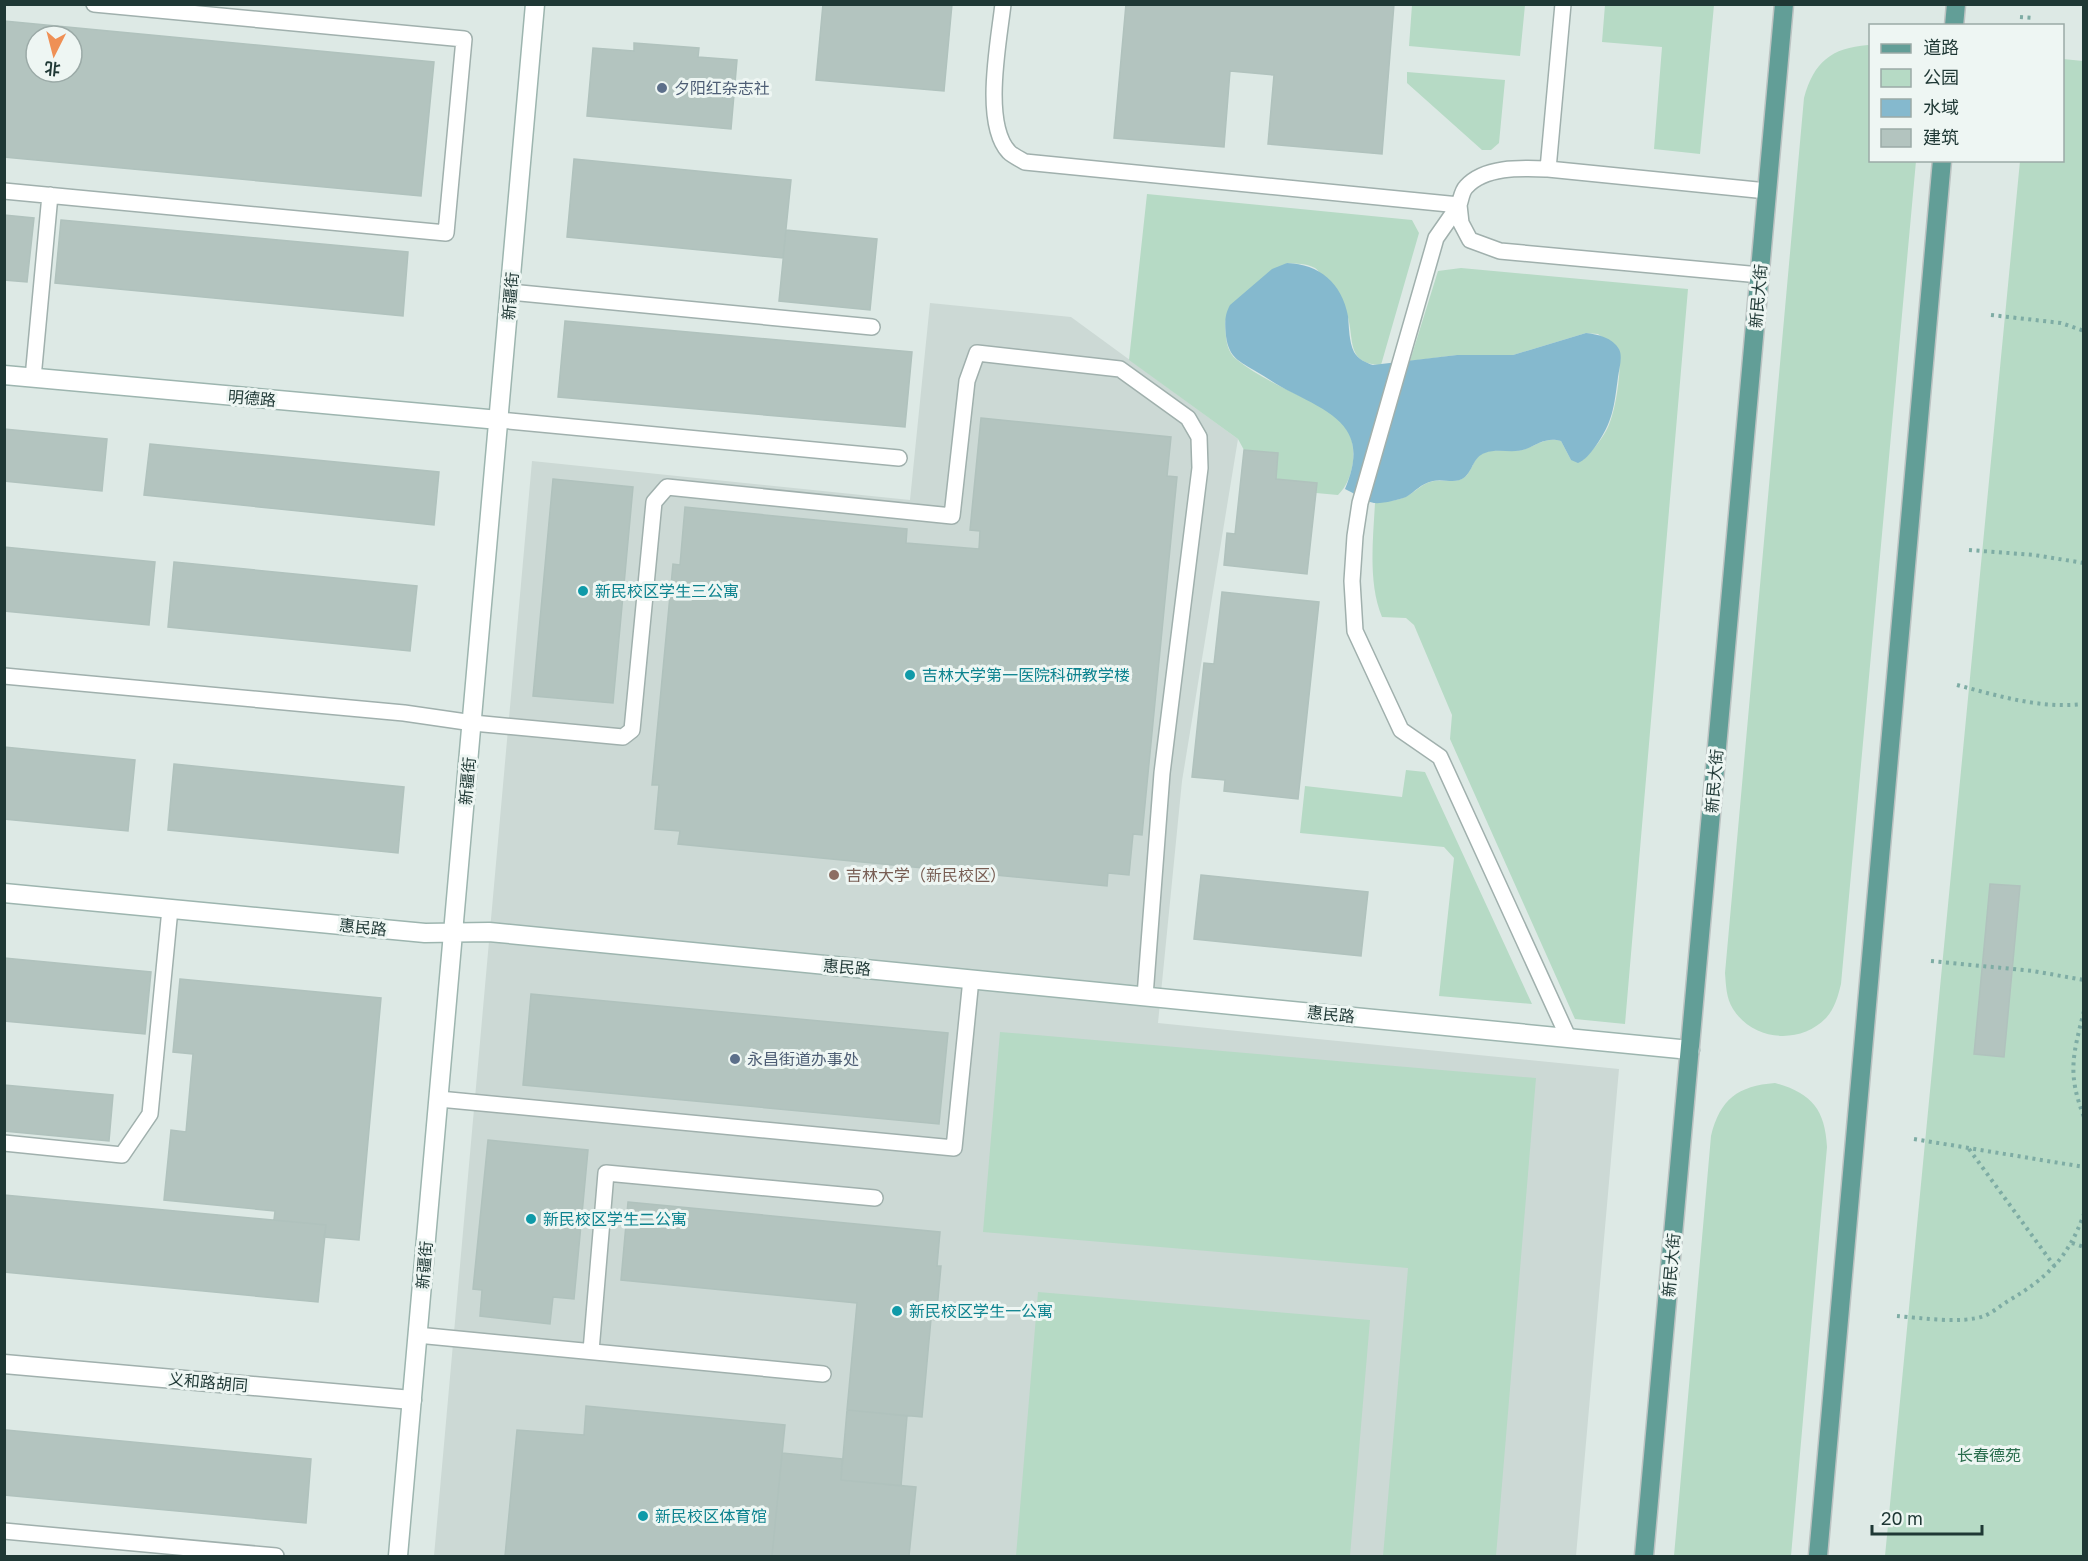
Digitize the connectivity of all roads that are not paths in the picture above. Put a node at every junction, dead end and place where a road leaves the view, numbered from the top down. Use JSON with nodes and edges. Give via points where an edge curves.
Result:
{"nodes":[{"id":1,"x":94,"y":4,"type":"edge"},
{"id":2,"x":535,"y":4,"type":"edge"},
{"id":3,"x":1003,"y":4,"type":"edge"},
{"id":4,"x":1563,"y":4,"type":"edge"},
{"id":5,"x":1784,"y":4,"type":"edge"},
{"id":6,"x":1956,"y":4,"type":"edge"},
{"id":7,"x":1954,"y":24,"type":"edge"},
{"id":8,"x":1942,"y":162,"type":"edge"},
{"id":9,"x":1548,"y":169,"type":"junction"},
{"id":10,"x":4,"y":191,"type":"edge"},
{"id":11,"x":1767,"y":191,"type":"junction"},
{"id":12,"x":50,"y":195,"type":"junction"},
{"id":13,"x":1459,"y":205,"type":"junction"},
{"id":14,"x":1760,"y":275,"type":"junction"},
{"id":15,"x":510,"y":292,"type":"junction"},
{"id":16,"x":872,"y":327,"type":"dead end"},
{"id":17,"x":4,"y":375,"type":"edge"},
{"id":18,"x":33,"y":378,"type":"junction"},
{"id":19,"x":499,"y":420,"type":"junction"},
{"id":20,"x":899,"y":458,"type":"dead end"},
{"id":21,"x":4,"y":676,"type":"edge"},
{"id":22,"x":473,"y":723,"type":"junction"},
{"id":23,"x":4,"y":892,"type":"edge"},
{"id":24,"x":170,"y":909,"type":"junction"},
{"id":25,"x":453,"y":933,"type":"junction"},
{"id":26,"x":971,"y":979,"type":"junction"},
{"id":27,"x":1145,"y":996,"type":"junction"},
{"id":28,"x":1568,"y":1037,"type":"junction"},
{"id":29,"x":1690,"y":1050,"type":"junction"},
{"id":30,"x":439,"y":1099,"type":"junction"},
{"id":31,"x":4,"y":1143,"type":"edge"},
{"id":32,"x":875,"y":1198,"type":"dead end"},
{"id":33,"x":417,"y":1335,"type":"junction"},
{"id":34,"x":591,"y":1351,"type":"junction"},
{"id":35,"x":4,"y":1364,"type":"edge"},
{"id":36,"x":823,"y":1374,"type":"dead end"},
{"id":37,"x":412,"y":1400,"type":"junction"},
{"id":38,"x":4,"y":1532,"type":"edge"},
{"id":39,"x":276,"y":1557,"type":"edge"},
{"id":40,"x":398,"y":1557,"type":"edge"},
{"id":41,"x":1644,"y":1557,"type":"edge"},
{"id":42,"x":1818,"y":1557,"type":"edge"}],
"edges":[{"from":1,"to":12,"type":"lane","via":[[464,39],[446,233]]},
{"from":2,"to":15,"type":"street","name":"新疆街"},
{"from":3,"to":13,"type":"lane","via":[[993,105],[999,132],[1009,152],[1025,162]]},
{"from":4,"to":9,"type":"lane"},
{"from":5,"to":11,"type":"main road","name":"新民大街"},
{"from":6,"to":7,"type":"main road"},
{"from":8,"to":42,"type":"main road"},
{"from":9,"to":11,"type":"lane"},
{"from":9,"to":13,"type":"lane","via":[[1513,168],[1479,177],[1464,188]]},
{"from":10,"to":12,"type":"lane"},
{"from":11,"to":14,"type":"main road","name":"新民大街"},
{"from":12,"to":18,"type":"lane"},
{"from":13,"to":14,"type":"lane","via":[[1461,223],[1470,240],[1500,250]]},
{"from":13,"to":28,"type":"lane","via":[[1436,238],[1360,503],[1352,581],[1355,631],[1401,730],[1440,758]]},
{"from":14,"to":29,"type":"main road","name":"新民大街"},
{"from":15,"to":16,"type":"lane"},
{"from":15,"to":19,"type":"street","name":"新疆街"},
{"from":17,"to":18,"type":"street","name":"明德路"},
{"from":18,"to":19,"type":"street","name":"明德路"},
{"from":19,"to":20,"type":"lane"},
{"from":19,"to":22,"type":"street","name":"新疆街"},
{"from":21,"to":22,"type":"lane","via":[[404,713]]},
{"from":22,"to":25,"type":"street","name":"新疆街"},
{"from":22,"to":27,"type":"lane","via":[[623,737],[632,730],[654,502],[667,487],[952,516],[967,381],[977,353],[1120,369],[1188,418],[1199,437],[1200,458],[1162,773]]},
{"from":23,"to":24,"type":"street","name":"惠民路"},
{"from":24,"to":25,"type":"street","name":"惠民路"},
{"from":24,"to":31,"type":"lane","via":[[150,1114],[122,1155]]},
{"from":25,"to":26,"type":"street","name":"惠民路","via":[[489,932]]},
{"from":25,"to":30,"type":"street","name":"新疆街"},
{"from":26,"to":27,"type":"street","name":"惠民路"},
{"from":26,"to":30,"type":"lane","via":[[954,1148]]},
{"from":27,"to":28,"type":"street","name":"惠民路"},
{"from":28,"to":29,"type":"street","name":"惠民路"},
{"from":29,"to":41,"type":"main road","name":"新民大街"},
{"from":30,"to":33,"type":"street","name":"新疆街"},
{"from":32,"to":34,"type":"lane","via":[[606,1173]]},
{"from":33,"to":34,"type":"lane"},
{"from":33,"to":37,"type":"street","name":"新疆街"},
{"from":34,"to":36,"type":"lane"},
{"from":35,"to":37,"type":"street","name":"义和路胡同"},
{"from":37,"to":40,"type":"street","name":"新疆街"},
{"from":38,"to":39,"type":"lane"}]}
